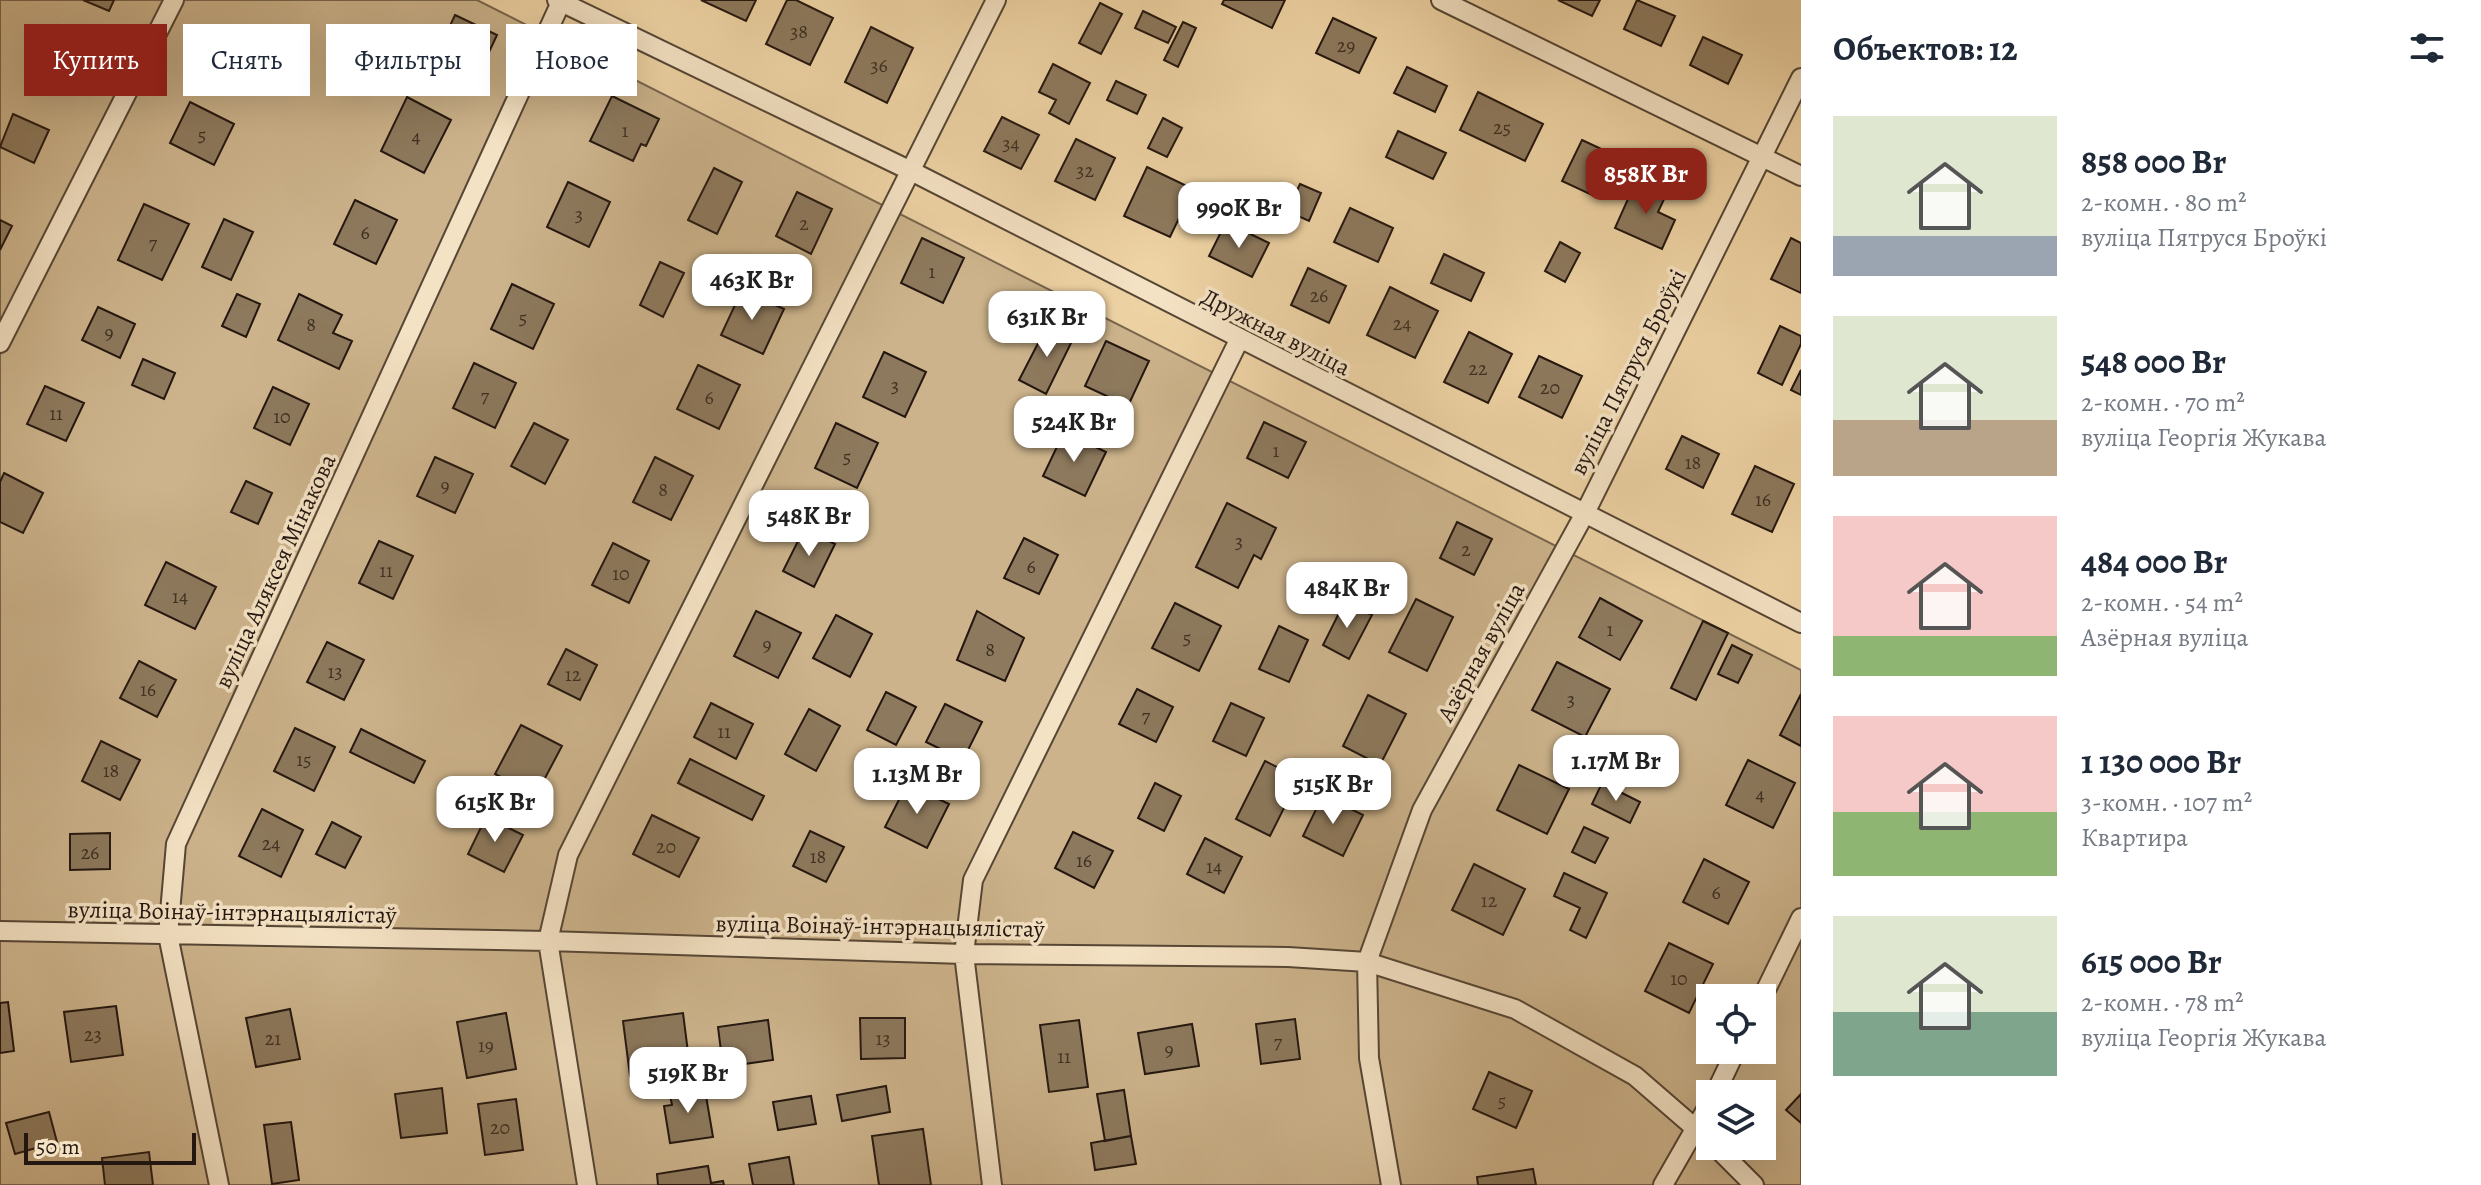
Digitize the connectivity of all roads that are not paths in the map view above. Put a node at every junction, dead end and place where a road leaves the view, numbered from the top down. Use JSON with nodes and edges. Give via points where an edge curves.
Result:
{"nodes":[{"id":1,"x":174,"y":0,"type":"edge"},
{"id":2,"x":996,"y":0,"type":"edge"},
{"id":3,"x":1441,"y":0,"type":"edge"},
{"id":4,"x":559,"y":1,"type":"edge"},
{"id":5,"x":1801,"y":78,"type":"edge"},
{"id":6,"x":1763,"y":158,"type":"junction"},
{"id":7,"x":911,"y":171,"type":"junction"},
{"id":8,"x":1801,"y":176,"type":"edge"},
{"id":9,"x":1239,"y":340,"type":"junction"},
{"id":10,"x":0,"y":343,"type":"edge"},
{"id":11,"x":1584,"y":515,"type":"junction"},
{"id":12,"x":1801,"y":623,"type":"edge"},
{"id":13,"x":1801,"y":918,"type":"edge"},
{"id":14,"x":0,"y":931,"type":"edge"},
{"id":15,"x":168,"y":935,"type":"junction"},
{"id":16,"x":548,"y":941,"type":"junction"},
{"id":17,"x":964,"y":954,"type":"junction"},
{"id":18,"x":1367,"y":962,"type":"junction"},
{"id":19,"x":1769,"y":984,"type":"edge"},
{"id":20,"x":1696,"y":1127,"type":"edge"},
{"id":21,"x":1696,"y":1144,"type":"edge"},
{"id":22,"x":1729,"y":1160,"type":"edge"},
{"id":23,"x":219,"y":1185,"type":"edge"},
{"id":24,"x":587,"y":1185,"type":"edge"},
{"id":25,"x":992,"y":1185,"type":"edge"},
{"id":26,"x":1391,"y":1185,"type":"edge"},
{"id":27,"x":1663,"y":1185,"type":"edge"},
{"id":28,"x":1754,"y":1185,"type":"edge"}],
"edges":[{"from":1,"to":10,"type":"street"},
{"from":2,"to":7,"type":"street"},
{"from":3,"to":6,"type":"street"},
{"from":4,"to":7,"type":"street","name":"Дружная вуліца"},
{"from":4,"to":15,"type":"street","name":"вуліца Аляксея Мінакова","via":[[176,844]]},
{"from":5,"to":6,"type":"street","name":"вуліца Пятруся Броўкі"},
{"from":6,"to":8,"type":"street"},
{"from":6,"to":11,"type":"street","name":"вуліца Пятруся Броўкі"},
{"from":7,"to":9,"type":"street","name":"Дружная вуліца"},
{"from":7,"to":16,"type":"street","via":[[568,855]]},
{"from":9,"to":11,"type":"street","name":"Дружная вуліца"},
{"from":9,"to":17,"type":"street","via":[[973,880]]},
{"from":11,"to":12,"type":"street","name":"Дружная вуліца"},
{"from":11,"to":18,"type":"street","name":"Азёрная вуліца","via":[[1422,810]]},
{"from":13,"to":19,"type":"street"},
{"from":14,"to":15,"type":"street","name":"вуліца Воінаў-інтэрнацыялістаў"},
{"from":15,"to":16,"type":"street","name":"вуліца Воінаў-інтэрнацыялістаў"},
{"from":15,"to":23,"type":"street","name":"вуліца Аляксея Мінакова"},
{"from":16,"to":17,"type":"street","name":"вуліца Воінаў-інтэрнацыялістаў"},
{"from":16,"to":24,"type":"street"},
{"from":17,"to":18,"type":"street","name":"вуліца Воінаў-інтэрнацыялістаў"},
{"from":17,"to":25,"type":"street"},
{"from":18,"to":20,"type":"street","name":"вуліца Воінаў-інтэрнацыялістаў","via":[[1515,1009],[1635,1076]]},
{"from":18,"to":26,"type":"street","name":"Азёрная вуліца","via":[[1369,1058]]},
{"from":21,"to":27,"type":"street"},
{"from":22,"to":28,"type":"street"}]}
